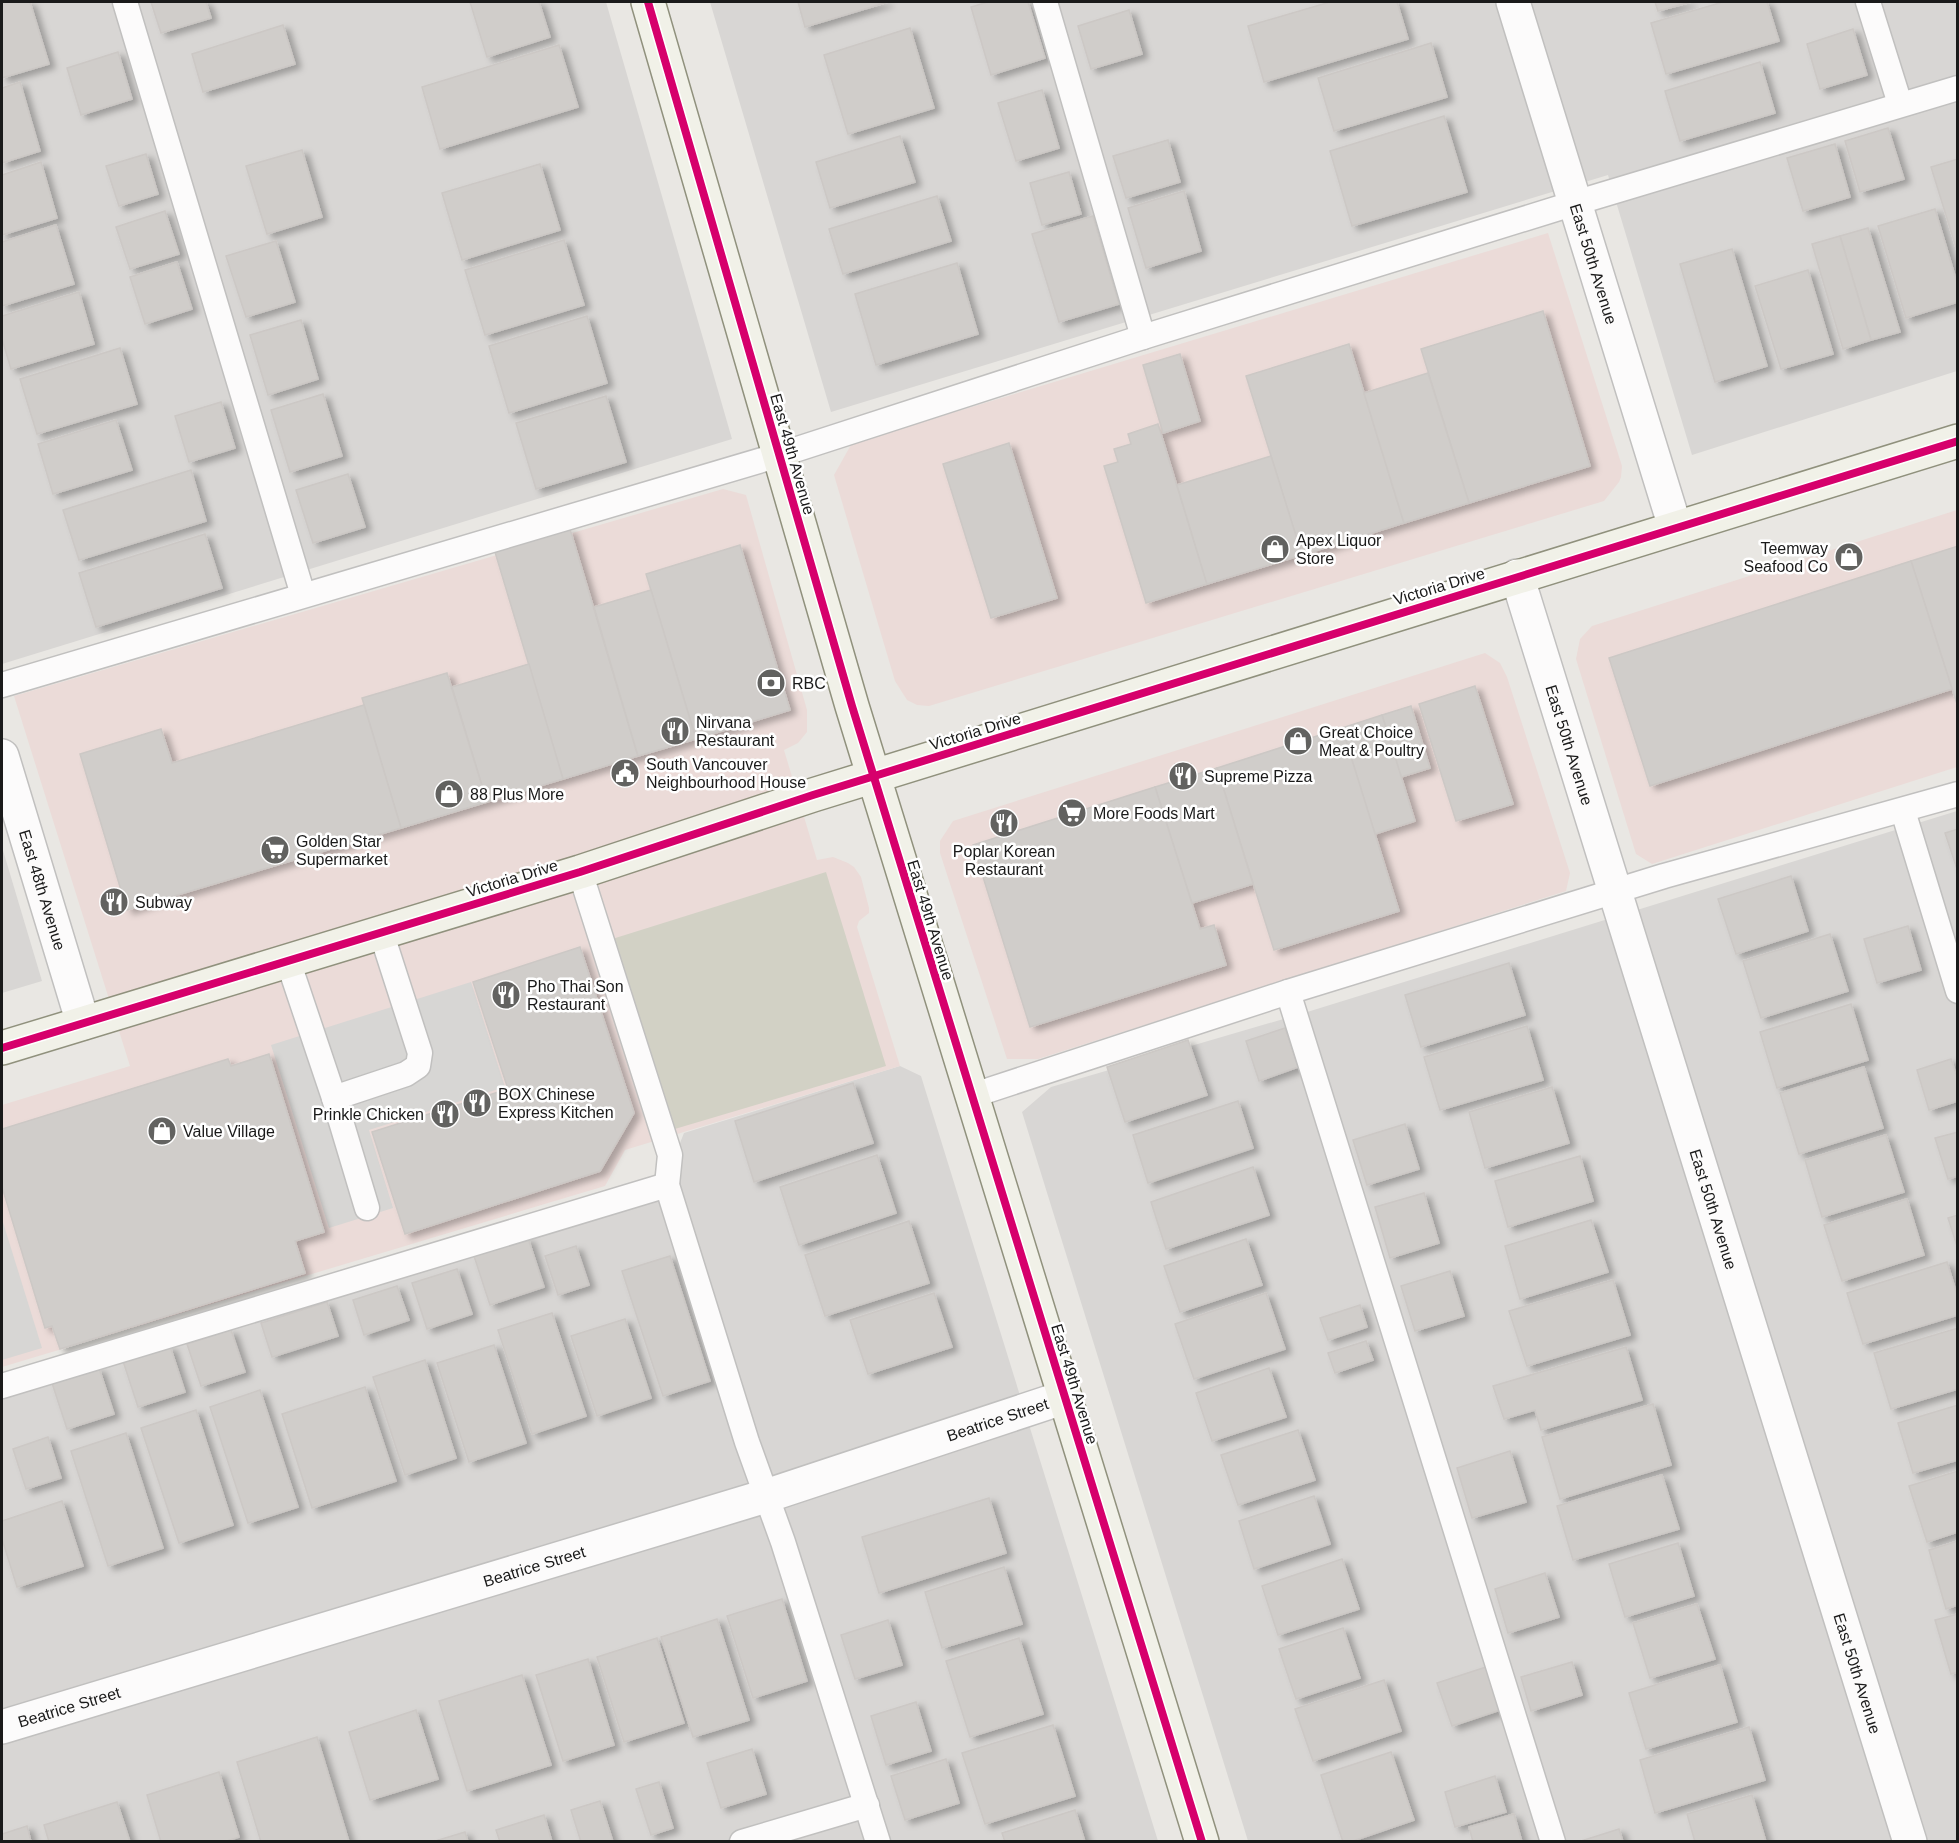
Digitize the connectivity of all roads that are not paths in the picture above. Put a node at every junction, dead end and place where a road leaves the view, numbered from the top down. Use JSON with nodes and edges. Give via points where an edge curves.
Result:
{"nodes":[{"id":1,"x":125,"y":2,"type":"edge"},
{"id":2,"x":648,"y":2,"type":"edge"},
{"id":3,"x":1045,"y":2,"type":"edge"},
{"id":4,"x":1514,"y":2,"type":"edge"},
{"id":5,"x":1868,"y":2,"type":"edge"},
{"id":6,"x":1958,"y":88,"type":"edge"},
{"id":7,"x":1900,"y":104,"type":"junction"},
{"id":8,"x":1575,"y":203,"type":"junction"},
{"id":9,"x":1143,"y":337,"type":"junction"},
{"id":10,"x":1958,"y":441,"type":"edge"},
{"id":11,"x":779,"y":455,"type":"junction"},
{"id":12,"x":1676,"y":527,"type":"junction"},
{"id":13,"x":1517,"y":576,"type":"junction"},
{"id":14,"x":303,"y":595,"type":"junction"},
{"id":15,"x":2,"y":685,"type":"edge"},
{"id":16,"x":2,"y":756,"type":"edge"},
{"id":17,"x":874,"y":777,"type":"junction"},
{"id":18,"x":1958,"y":794,"type":"edge"},
{"id":19,"x":1902,"y":811,"type":"junction"},
{"id":20,"x":580,"y":872,"type":"junction"},
{"id":21,"x":1616,"y":891,"type":"junction"},
{"id":22,"x":381,"y":932,"type":"junction"},
{"id":23,"x":288,"y":961,"type":"junction"},
{"id":24,"x":1958,"y":991,"type":"edge"},
{"id":25,"x":1288,"y":992,"type":"junction"},
{"id":26,"x":84,"y":1023,"type":"junction"},
{"id":27,"x":2,"y":1048,"type":"edge"},
{"id":28,"x":971,"y":1096,"type":"junction"},
{"id":29,"x":334,"y":1098,"type":"junction"},
{"id":30,"x":667,"y":1185,"type":"junction"},
{"id":31,"x":367,"y":1208,"type":"dead end"},
{"id":32,"x":2,"y":1386,"type":"edge"},
{"id":33,"x":1065,"y":1397,"type":"junction"},
{"id":34,"x":766,"y":1496,"type":"junction"},
{"id":35,"x":2,"y":1726,"type":"edge"},
{"id":36,"x":867,"y":1804,"type":"junction"},
{"id":37,"x":742,"y":1842,"type":"edge"},
{"id":38,"x":878,"y":1842,"type":"edge"},
{"id":39,"x":1202,"y":1842,"type":"edge"},
{"id":40,"x":1553,"y":1842,"type":"edge"},
{"id":41,"x":1910,"y":1842,"type":"edge"}],
"edges":[{"from":1,"to":14,"type":"lane"},
{"from":2,"to":11,"type":"street","name":"East 49th Avenue"},
{"from":3,"to":9,"type":"lane"},
{"from":4,"to":8,"type":"street","name":"East 50th Avenue"},
{"from":5,"to":7,"type":"lane"},
{"from":6,"to":7,"type":"lane"},
{"from":7,"to":8,"type":"lane"},
{"from":8,"to":9,"type":"lane"},
{"from":8,"to":12,"type":"street","name":"East 50th Avenue"},
{"from":9,"to":11,"type":"lane"},
{"from":10,"to":12,"type":"street","name":"Victoria Drive"},
{"from":11,"to":14,"type":"lane"},
{"from":11,"to":17,"type":"street","name":"East 49th Avenue"},
{"from":12,"to":13,"type":"street","name":"Victoria Drive"},
{"from":13,"to":17,"type":"street","name":"Victoria Drive"},
{"from":13,"to":21,"type":"street","name":"East 50th Avenue"},
{"from":14,"to":15,"type":"lane"},
{"from":16,"to":26,"type":"street","name":"East 48th Avenue"},
{"from":17,"to":20,"type":"street","name":"Victoria Drive"},
{"from":17,"to":28,"type":"street","name":"East 49th Avenue"},
{"from":18,"to":19,"type":"lane"},
{"from":19,"to":21,"type":"lane"},
{"from":19,"to":24,"type":"lane"},
{"from":20,"to":22,"type":"street","name":"Victoria Drive"},
{"from":20,"to":30,"type":"lane","via":[[670,1155]]},
{"from":21,"to":25,"type":"lane"},
{"from":21,"to":41,"type":"street","name":"East 50th Avenue"},
{"from":22,"to":23,"type":"street","name":"Victoria Drive"},
{"from":22,"to":29,"type":"lane","via":[[420,1053],[418,1066],[406,1074]]},
{"from":23,"to":26,"type":"street","name":"Victoria Drive"},
{"from":23,"to":29,"type":"lane"},
{"from":25,"to":28,"type":"lane"},
{"from":25,"to":40,"type":"lane"},
{"from":26,"to":27,"type":"street","name":"Victoria Drive"},
{"from":28,"to":33,"type":"street","name":"East 49th Avenue"},
{"from":29,"to":31,"type":"lane"},
{"from":30,"to":32,"type":"lane"},
{"from":30,"to":34,"type":"lane"},
{"from":33,"to":34,"type":"street","name":"Beatrice Street"},
{"from":33,"to":39,"type":"street","name":"East 49th Avenue"},
{"from":34,"to":35,"type":"street","name":"Beatrice Street"},
{"from":34,"to":36,"type":"lane"},
{"from":36,"to":37,"type":"lane"},
{"from":36,"to":38,"type":"lane"}]}
